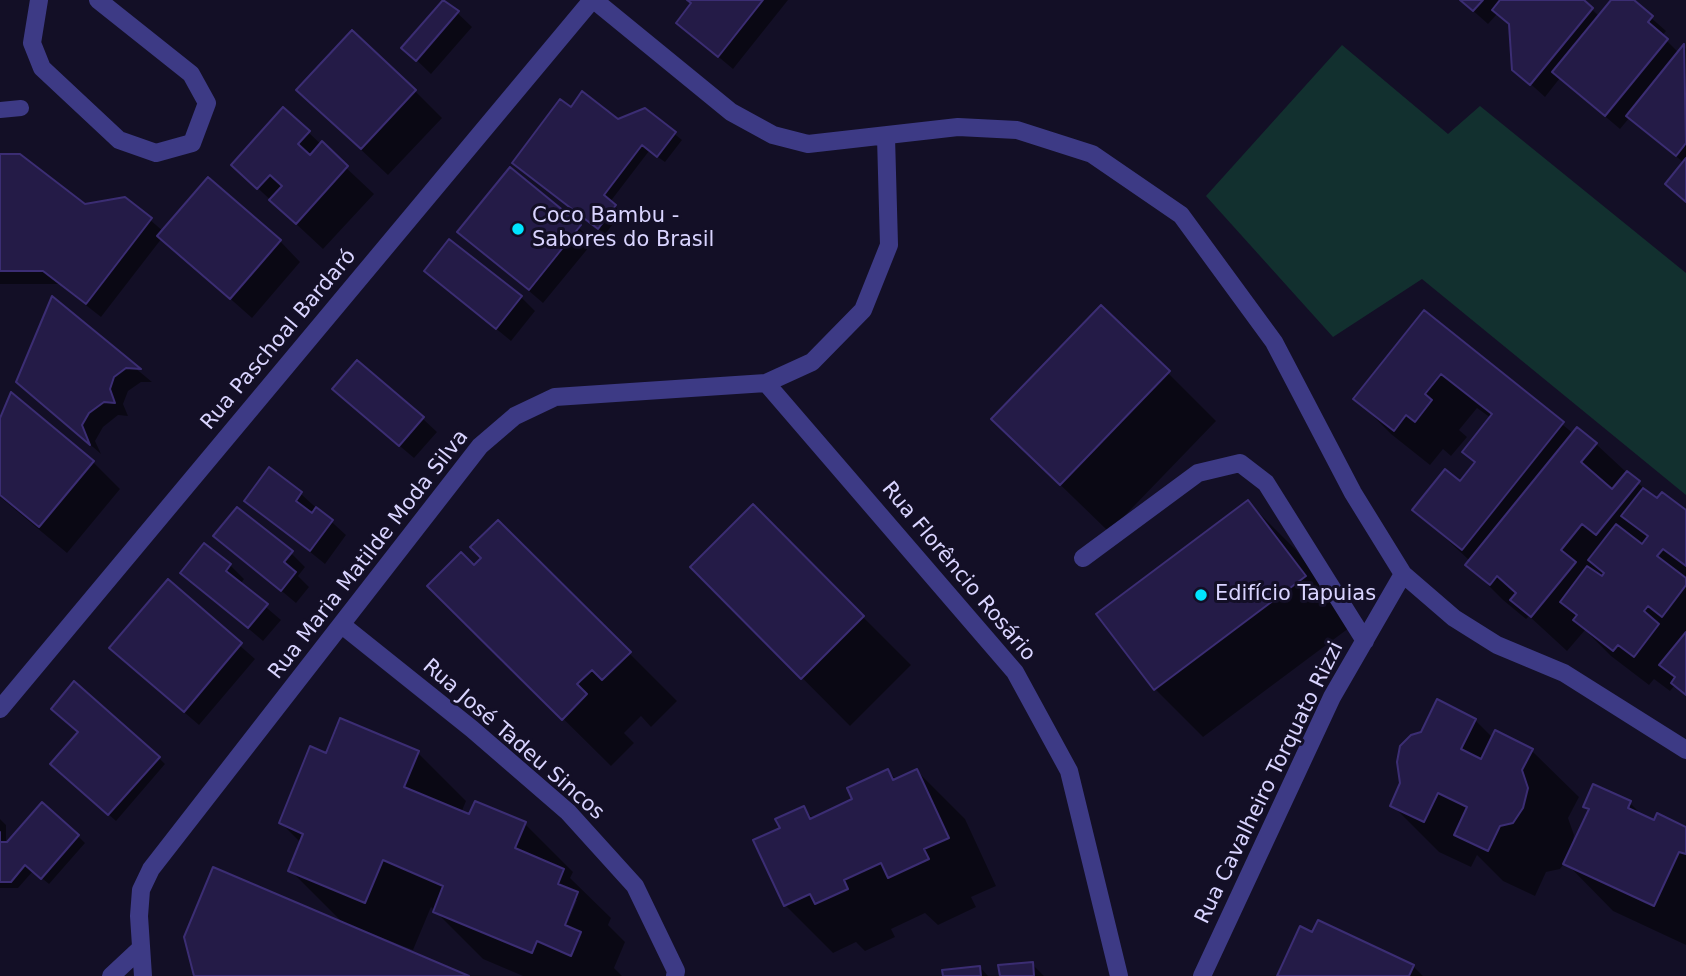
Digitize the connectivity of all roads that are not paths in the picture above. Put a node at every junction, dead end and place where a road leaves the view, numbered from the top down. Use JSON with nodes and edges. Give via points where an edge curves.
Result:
{"nodes":[{"id":1,"x":39,"y":0,"type":"edge"},
{"id":2,"x":98,"y":0,"type":"edge"},
{"id":3,"x":593,"y":0,"type":"edge"},
{"id":4,"x":21,"y":108,"type":"dead end"},
{"id":5,"x":0,"y":110,"type":"edge"},
{"id":6,"x":886,"y":137,"type":"junction"},
{"id":7,"x":766,"y":383,"type":"junction"},
{"id":8,"x":1083,"y":558,"type":"dead end"},
{"id":9,"x":1403,"y":574,"type":"junction"},
{"id":10,"x":342,"y":625,"type":"junction"},
{"id":11,"x":1365,"y":641,"type":"junction"},
{"id":12,"x":0,"y":709,"type":"edge"},
{"id":13,"x":1686,"y":750,"type":"edge"},
{"id":14,"x":141,"y":948,"type":"junction"},
{"id":15,"x":111,"y":976,"type":"edge"},
{"id":16,"x":143,"y":976,"type":"edge"},
{"id":17,"x":675,"y":976,"type":"edge"},
{"id":18,"x":1119,"y":976,"type":"edge"},
{"id":19,"x":1202,"y":976,"type":"edge"}],
"edges":[{"from":1,"to":2,"type":"street","via":[[32,43],[42,68],[109,131],[119,140],[156,153],[192,143],[207,103],[191,74]]},
{"from":3,"to":6,"type":"street","via":[[731,112],[773,135],[808,144]]},
{"from":3,"to":12,"type":"street","name":"Rua Paschoal Bardaró"},
{"from":4,"to":5,"type":"lane"},
{"from":6,"to":7,"type":"street","name":"Rua Maria Matilde Moda Silva","via":[[889,245],[863,310],[812,362]]},
{"from":6,"to":9,"type":"street","via":[[958,127],[1017,130],[1092,154],[1181,215],[1274,342],[1353,493]]},
{"from":7,"to":10,"type":"street","name":"Rua Maria Matilde Moda Silva","via":[[555,397],[515,416],[480,446]]},
{"from":7,"to":18,"type":"street","name":"Rua Florêncio Rosário","via":[[1015,672],[1069,771]]},
{"from":8,"to":11,"type":"street","via":[[1198,473],[1240,463],[1266,483]]},
{"from":9,"to":11,"type":"street","name":"Rua Cavalheiro Torquato Rizzi"},
{"from":9,"to":13,"type":"street","via":[[1454,618],[1497,645],[1564,673]]},
{"from":10,"to":14,"type":"street","name":"Rua Maria Matilde Moda Silva","via":[[151,869],[141,890]]},
{"from":10,"to":17,"type":"street","name":"Rua José Tadeu Sincos","via":[[568,812],[635,886]]},
{"from":11,"to":19,"type":"street","name":"Rua Cavalheiro Torquato Rizzi","via":[[1332,698]]},
{"from":14,"to":15,"type":"street"},
{"from":14,"to":16,"type":"street","name":"Rua Maria Matilde Moda Silva"}]}
